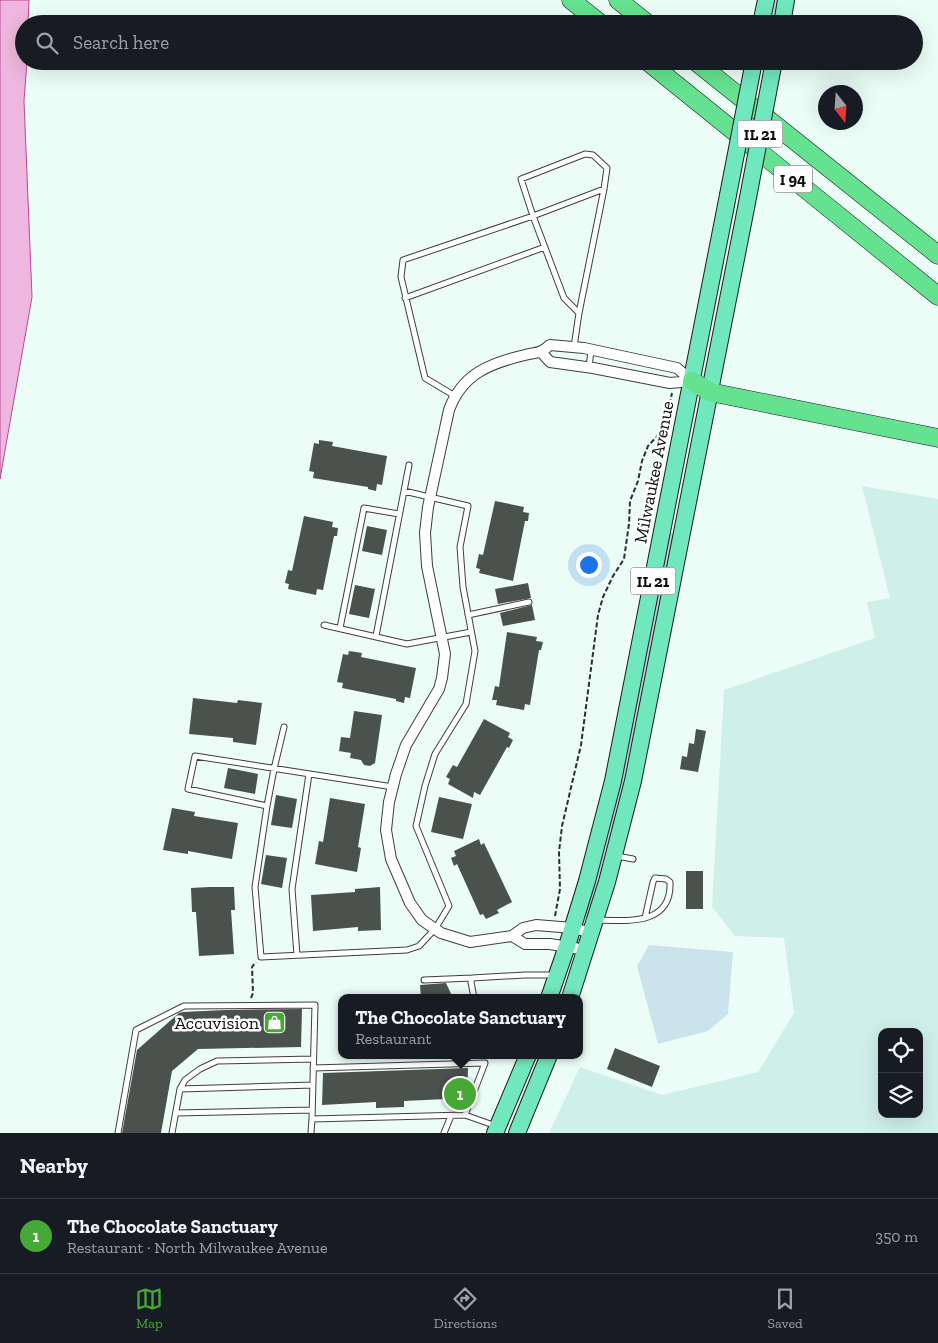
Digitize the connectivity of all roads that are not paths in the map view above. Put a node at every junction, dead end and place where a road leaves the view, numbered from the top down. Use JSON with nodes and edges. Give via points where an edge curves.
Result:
{"nodes":[{"id":1,"x":572,"y":0,"type":"edge"},
{"id":2,"x":618,"y":0,"type":"edge"},
{"id":3,"x":766,"y":0,"type":"edge"},
{"id":4,"x":786,"y":0,"type":"edge"},
{"id":5,"x":590,"y":15,"type":"edge"},
{"id":6,"x":637,"y":15,"type":"edge"},
{"id":7,"x":764,"y":15,"type":"edge"},
{"id":8,"x":784,"y":15,"type":"edge"},
{"id":9,"x":658,"y":70,"type":"edge"},
{"id":10,"x":706,"y":70,"type":"edge"},
{"id":11,"x":752,"y":70,"type":"edge"},
{"id":12,"x":772,"y":70,"type":"edge"},
{"id":13,"x":604,"y":189,"type":"junction"},
{"id":14,"x":533,"y":216,"type":"junction"},
{"id":15,"x":546,"y":247,"type":"junction"},
{"id":16,"x":938,"y":254,"type":"edge"},
{"id":17,"x":938,"y":296,"type":"edge"},
{"id":18,"x":405,"y":298,"type":"junction"},
{"id":19,"x":579,"y":313,"type":"junction"},
{"id":20,"x":574,"y":347,"type":"junction"},
{"id":21,"x":591,"y":349,"type":"junction"},
{"id":22,"x":542,"y":353,"type":"junction"},
{"id":23,"x":589,"y":368,"type":"junction"},
{"id":24,"x":692,"y":381,"type":"junction"},
{"id":25,"x":710,"y":392,"type":"junction"},
{"id":26,"x":455,"y":396,"type":"junction"},
{"id":27,"x":938,"y":438,"type":"edge"},
{"id":28,"x":409,"y":465,"type":"dead end"},
{"id":29,"x":404,"y":491,"type":"junction"},
{"id":30,"x":430,"y":496,"type":"junction"},
{"id":31,"x":399,"y":514,"type":"junction"},
{"id":32,"x":529,"y":602,"type":"dead end"},
{"id":33,"x":468,"y":615,"type":"junction"},
{"id":34,"x":324,"y":625,"type":"dead end"},
{"id":35,"x":340,"y":628,"type":"junction"},
{"id":36,"x":471,"y":632,"type":"junction"},
{"id":37,"x":376,"y":636,"type":"junction"},
{"id":38,"x":442,"y":637,"type":"junction"},
{"id":39,"x":284,"y":727,"type":"dead end"},
{"id":40,"x":274,"y":769,"type":"junction"},
{"id":41,"x":309,"y":774,"type":"junction"},
{"id":42,"x":393,"y":786,"type":"junction"},
{"id":43,"x":267,"y":806,"type":"junction"},
{"id":44,"x":614,"y":856,"type":"junction"},
{"id":45,"x":633,"y":859,"type":"dead end"},
{"id":46,"x":645,"y":918,"type":"junction"},
{"id":47,"x":594,"y":926,"type":"junction"},
{"id":48,"x":573,"y":928,"type":"junction"},
{"id":49,"x":435,"y":929,"type":"junction"},
{"id":50,"x":512,"y":936,"type":"junction"},
{"id":51,"x":567,"y":946,"type":"junction"},
{"id":52,"x":586,"y":950,"type":"junction"},
{"id":53,"x":297,"y":955,"type":"junction"},
{"id":54,"x":557,"y":975,"type":"junction"},
{"id":55,"x":472,"y":978,"type":"junction"},
{"id":56,"x":424,"y":980,"type":"dead end"},
{"id":57,"x":473,"y":994,"type":"edge"},
{"id":58,"x":550,"y":994,"type":"edge"},
{"id":59,"x":571,"y":994,"type":"edge"},
{"id":60,"x":313,"y":1058,"type":"junction"},
{"id":61,"x":526,"y":1059,"type":"edge"},
{"id":62,"x":547,"y":1059,"type":"edge"},
{"id":63,"x":313,"y":1068,"type":"junction"},
{"id":64,"x":312,"y":1085,"type":"junction"},
{"id":65,"x":180,"y":1089,"type":"junction"},
{"id":66,"x":312,"y":1110,"type":"junction"},
{"id":67,"x":176,"y":1114,"type":"junction"},
{"id":68,"x":465,"y":1115,"type":"junction"},
{"id":69,"x":450,"y":1116,"type":"junction"},
{"id":70,"x":312,"y":1119,"type":"junction"},
{"id":71,"x":497,"y":1130,"type":"edge"},
{"id":72,"x":118,"y":1133,"type":"edge"},
{"id":73,"x":172,"y":1133,"type":"edge"},
{"id":74,"x":311,"y":1133,"type":"edge"},
{"id":75,"x":444,"y":1133,"type":"edge"},
{"id":76,"x":517,"y":1133,"type":"edge"}],
"edges":[{"from":1,"to":5,"type":"highway"},
{"from":2,"to":6,"type":"highway"},
{"from":3,"to":7,"type":"main road"},
{"from":4,"to":8,"type":"main road"},
{"from":9,"to":17,"type":"highway","number":"I 94"},
{"from":10,"to":16,"type":"highway","number":"I 94"},
{"from":11,"to":24,"type":"main road","name":"Milwaukee Avenue","number":"IL 21","bridge":true},
{"from":12,"to":25,"type":"main road","number":"IL 21","bridge":true},
{"from":13,"to":14,"type":"lane"},
{"from":13,"to":14,"type":"lane","via":[[607,168],[593,155],[584,154],[521,179]]},
{"from":13,"to":19,"type":"lane"},
{"from":14,"to":15,"type":"lane"},
{"from":14,"to":18,"type":"lane","via":[[403,260],[401,277]]},
{"from":15,"to":18,"type":"lane"},
{"from":15,"to":19,"type":"lane","via":[[564,298]]},
{"from":18,"to":26,"type":"lane","via":[[425,378]]},
{"from":19,"to":20,"type":"lane"},
{"from":20,"to":21,"type":"street"},
{"from":20,"to":22,"type":"street","via":[[550,346]]},
{"from":21,"to":23,"type":"lane"},
{"from":21,"to":24,"type":"street","via":[[677,368]]},
{"from":22,"to":23,"type":"street","via":[[550,362]]},
{"from":22,"to":26,"type":"street","via":[[490,365],[467,380]]},
{"from":23,"to":24,"type":"street","via":[[670,383]]},
{"from":24,"to":25,"type":"highway"},
{"from":24,"to":48,"type":"main road","name":"Milwaukee Avenue","number":"IL 21","via":[[613,781]]},
{"from":25,"to":27,"type":"highway"},
{"from":25,"to":44,"type":"main road","number":"IL 21","via":[[642,737]]},
{"from":26,"to":30,"type":"street"},
{"from":28,"to":29,"type":"lane"},
{"from":29,"to":30,"type":"lane"},
{"from":29,"to":31,"type":"lane"},
{"from":30,"to":33,"type":"lane","via":[[468,506],[460,547]]},
{"from":30,"to":38,"type":"street","via":[[424,533],[427,566]]},
{"from":31,"to":35,"type":"lane","via":[[364,508]]},
{"from":31,"to":37,"type":"lane"},
{"from":32,"to":33,"type":"lane"},
{"from":33,"to":36,"type":"lane"},
{"from":34,"to":35,"type":"lane"},
{"from":35,"to":37,"type":"lane"},
{"from":36,"to":38,"type":"lane"},
{"from":36,"to":49,"type":"lane","via":[[475,651],[466,704],[435,754],[416,826],[449,906]]},
{"from":37,"to":38,"type":"lane","via":[[407,644]]},
{"from":38,"to":42,"type":"street","via":[[445,654],[439,689],[406,745]]},
{"from":39,"to":40,"type":"lane"},
{"from":40,"to":41,"type":"lane"},
{"from":40,"to":43,"type":"lane"},
{"from":40,"to":43,"type":"lane","via":[[195,756],[188,789]]},
{"from":41,"to":42,"type":"lane"},
{"from":41,"to":53,"type":"lane","via":[[292,889]]},
{"from":42,"to":49,"type":"street","via":[[386,830],[391,858],[410,903],[422,920]]},
{"from":43,"to":53,"type":"lane","via":[[255,887],[260,956]]},
{"from":44,"to":45,"type":"lane"},
{"from":44,"to":47,"type":"main road","number":"IL 21"},
{"from":46,"to":46,"type":"lane","via":[[661,909],[668,899],[670,882],[666,879],[655,878]]},
{"from":46,"to":47,"type":"lane"},
{"from":47,"to":48,"type":"street"},
{"from":47,"to":52,"type":"main road"},
{"from":48,"to":50,"type":"street","via":[[536,925],[523,928]]},
{"from":48,"to":51,"type":"main road","name":"Milwaukee Avenue","number":"IL 21"},
{"from":49,"to":50,"type":"street","via":[[470,942]]},
{"from":49,"to":53,"type":"lane","via":[[419,946],[407,950]]},
{"from":50,"to":51,"type":"street","via":[[525,944],[539,942]]},
{"from":51,"to":52,"type":"street"},
{"from":51,"to":54,"type":"main road","name":"Milwaukee Avenue"},
{"from":52,"to":59,"type":"main road"},
{"from":54,"to":55,"type":"lane"},
{"from":54,"to":58,"type":"main road","name":"Milwaukee Avenue"},
{"from":55,"to":56,"type":"lane"},
{"from":55,"to":57,"type":"lane"},
{"from":60,"to":63,"type":"lane"},
{"from":60,"to":65,"type":"lane","via":[[217,1061],[185,1080]]},
{"from":60,"to":72,"type":"lane","via":[[315,1005],[184,1006],[136,1030]]},
{"from":61,"to":71,"type":"main road"},
{"from":62,"to":76,"type":"main road"},
{"from":63,"to":64,"type":"lane"},
{"from":63,"to":68,"type":"lane","via":[[485,1063]]},
{"from":64,"to":65,"type":"lane"},
{"from":64,"to":66,"type":"lane"},
{"from":65,"to":67,"type":"lane"},
{"from":66,"to":67,"type":"lane"},
{"from":66,"to":70,"type":"lane"},
{"from":67,"to":73,"type":"lane"},
{"from":68,"to":69,"type":"lane"},
{"from":68,"to":71,"type":"lane"},
{"from":69,"to":70,"type":"lane"},
{"from":69,"to":75,"type":"lane"},
{"from":70,"to":74,"type":"lane"}]}
